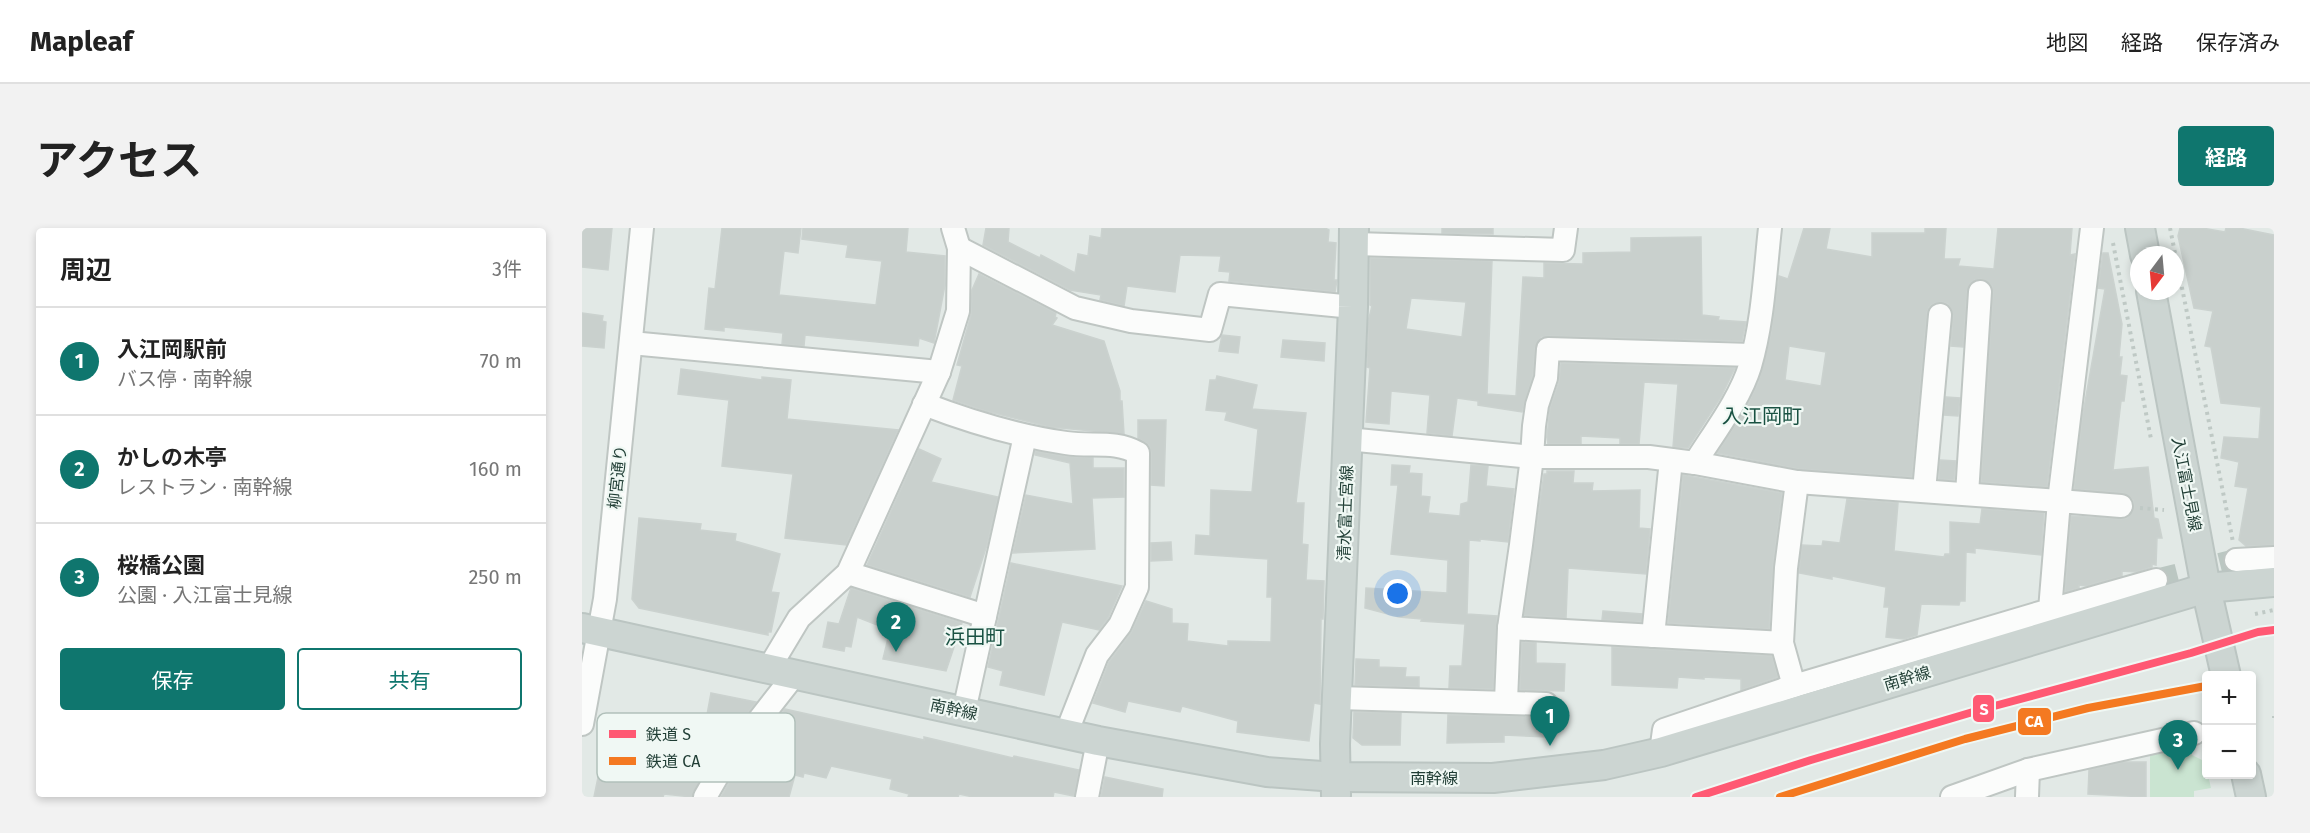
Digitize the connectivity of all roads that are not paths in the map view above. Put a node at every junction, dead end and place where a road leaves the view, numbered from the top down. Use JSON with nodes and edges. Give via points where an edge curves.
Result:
{"nodes":[{"id":1,"x":642,"y":228,"type":"edge"},
{"id":2,"x":1566,"y":228,"type":"edge"},
{"id":3,"x":1770,"y":228,"type":"edge"},
{"id":4,"x":2092,"y":228,"type":"edge"},
{"id":5,"x":2140,"y":228,"type":"edge"},
{"id":6,"x":1354,"y":236,"type":"edge"},
{"id":7,"x":956,"y":238,"type":"edge"},
{"id":8,"x":2143,"y":246,"type":"edge"},
{"id":9,"x":1980,"y":292,"type":"dead end"},
{"id":10,"x":2153,"y":300,"type":"edge"},
{"id":11,"x":1353,"y":307,"type":"junction"},
{"id":12,"x":1940,"y":315,"type":"dead end"},
{"id":13,"x":631,"y":343,"type":"junction"},
{"id":14,"x":1752,"y":355,"type":"junction"},
{"id":15,"x":1935,"y":365,"type":"junction"},
{"id":16,"x":1975,"y":367,"type":"junction"},
{"id":17,"x":939,"y":372,"type":"junction"},
{"id":18,"x":924,"y":404,"type":"junction"},
{"id":19,"x":1025,"y":436,"type":"junction"},
{"id":20,"x":1347,"y":440,"type":"junction"},
{"id":21,"x":1532,"y":457,"type":"junction"},
{"id":22,"x":1671,"y":460,"type":"junction"},
{"id":23,"x":1695,"y":463,"type":"junction"},
{"id":24,"x":1797,"y":482,"type":"junction"},
{"id":25,"x":1924,"y":491,"type":"junction"},
{"id":26,"x":1966,"y":494,"type":"junction"},
{"id":27,"x":2059,"y":501,"type":"junction"},
{"id":28,"x":2121,"y":506,"type":"dead end"},
{"id":29,"x":2274,"y":558,"type":"edge"},
{"id":30,"x":2236,"y":560,"type":"tunnel mouth"},
{"id":31,"x":848,"y":573,"type":"junction"},
{"id":32,"x":2156,"y":580,"type":"tunnel mouth"},
{"id":33,"x":2274,"y":582,"type":"edge"},
{"id":34,"x":2206,"y":588,"type":"junction"},
{"id":35,"x":2050,"y":610,"type":"junction"},
{"id":36,"x":985,"y":616,"type":"junction"},
{"id":37,"x":1509,"y":628,"type":"junction"},
{"id":38,"x":591,"y":630,"type":"edge"},
{"id":39,"x":1653,"y":636,"type":"junction"},
{"id":40,"x":1782,"y":643,"type":"junction"},
{"id":41,"x":782,"y":671,"type":"junction"},
{"id":42,"x":2225,"y":671,"type":"edge"},
{"id":43,"x":1794,"y":686,"type":"junction"},
{"id":44,"x":1338,"y":698,"type":"junction"},
{"id":45,"x":1506,"y":701,"type":"junction"},
{"id":46,"x":1546,"y":704,"type":"dead end"},
{"id":47,"x":964,"y":711,"type":"junction"},
{"id":48,"x":756,"y":713,"type":"edge"},
{"id":49,"x":582,"y":724,"type":"edge"},
{"id":50,"x":2194,"y":733,"type":"dead end"},
{"id":51,"x":1066,"y":734,"type":"junction"},
{"id":52,"x":1098,"y":741,"type":"junction"},
{"id":53,"x":1661,"y":752,"type":"junction"},
{"id":54,"x":2028,"y":770,"type":"junction"},
{"id":55,"x":2247,"y":779,"type":"edge"},
{"id":56,"x":714,"y":782,"type":"edge"},
{"id":57,"x":1336,"y":787,"type":"edge"},
{"id":58,"x":705,"y":797,"type":"edge"},
{"id":59,"x":1087,"y":797,"type":"edge"},
{"id":60,"x":1952,"y":797,"type":"edge"},
{"id":61,"x":2026,"y":797,"type":"edge"},
{"id":62,"x":2251,"y":797,"type":"edge"}],
"edges":[{"from":1,"to":13,"type":"street","name":"柳宮通り"},
{"from":2,"to":6,"type":"street","via":[[1563,250]]},
{"from":3,"to":14,"type":"street"},
{"from":4,"to":27,"type":"street"},
{"from":5,"to":8,"type":"main road"},
{"from":6,"to":11,"type":"main road","name":"清水富士宮線"},
{"from":7,"to":11,"type":"street","via":[[1075,308],[1131,321],[1210,330],[1220,294]]},
{"from":7,"to":17,"type":"street","via":[[958,311]]},
{"from":9,"to":16,"type":"street"},
{"from":10,"to":34,"type":"main road","name":"入江富士見線"},
{"from":11,"to":20,"type":"main road","name":"清水富士宮線"},
{"from":12,"to":15,"type":"street"},
{"from":13,"to":17,"type":"street"},
{"from":13,"to":38,"type":"street","name":"柳宮通り"},
{"from":14,"to":21,"type":"street","via":[[1548,349]]},
{"from":14,"to":23,"type":"street","via":[[1738,393]]},
{"from":15,"to":16,"type":"street"},
{"from":15,"to":25,"type":"street"},
{"from":16,"to":26,"type":"street"},
{"from":17,"to":18,"type":"street"},
{"from":18,"to":19,"type":"street","via":[[973,423]]},
{"from":18,"to":31,"type":"street"},
{"from":19,"to":36,"type":"street"},
{"from":19,"to":51,"type":"street","via":[[1069,444],[1124,446],[1138,453],[1137,587],[1120,625],[1096,655]]},
{"from":20,"to":21,"type":"street"},
{"from":20,"to":44,"type":"main road","name":"清水富士宮線"},
{"from":21,"to":22,"type":"street"},
{"from":21,"to":37,"type":"street"},
{"from":22,"to":23,"type":"street"},
{"from":22,"to":39,"type":"street"},
{"from":23,"to":24,"type":"street"},
{"from":24,"to":25,"type":"street"},
{"from":24,"to":40,"type":"street"},
{"from":25,"to":26,"type":"street"},
{"from":26,"to":27,"type":"street"},
{"from":27,"to":28,"type":"street"},
{"from":27,"to":35,"type":"street"},
{"from":29,"to":30,"type":"street"},
{"from":31,"to":36,"type":"street"},
{"from":31,"to":41,"type":"street","via":[[799,618]]},
{"from":32,"to":35,"type":"street"},
{"from":33,"to":34,"type":"main road","name":"南幹線"},
{"from":34,"to":42,"type":"main road","name":"入江富士見線"},
{"from":34,"to":53,"type":"main road","name":"南幹線"},
{"from":35,"to":43,"type":"street"},
{"from":36,"to":47,"type":"street"},
{"from":37,"to":39,"type":"street"},
{"from":37,"to":45,"type":"street"},
{"from":38,"to":41,"type":"main road","name":"南幹線"},
{"from":38,"to":49,"type":"street","name":"柳宮通り"},
{"from":39,"to":40,"type":"street"},
{"from":40,"to":43,"type":"street"},
{"from":41,"to":47,"type":"main road","name":"南幹線"},
{"from":41,"to":48,"type":"street"},
{"from":43,"to":53,"type":"street","via":[[1664,730]]},
{"from":44,"to":45,"type":"street"},
{"from":44,"to":57,"type":"main road","name":"清水富士宮線"},
{"from":45,"to":46,"type":"street"},
{"from":47,"to":51,"type":"main road","name":"南幹線"},
{"from":50,"to":54,"type":"street"},
{"from":51,"to":52,"type":"main road","name":"南幹線"},
{"from":52,"to":57,"type":"main road","name":"南幹線"},
{"from":52,"to":59,"type":"street"},
{"from":53,"to":57,"type":"main road","name":"南幹線","via":[[1604,765],[1493,778]]},
{"from":54,"to":60,"type":"street"},
{"from":54,"to":61,"type":"street"},
{"from":55,"to":62,"type":"main road"},
{"from":56,"to":58,"type":"street"}]}
